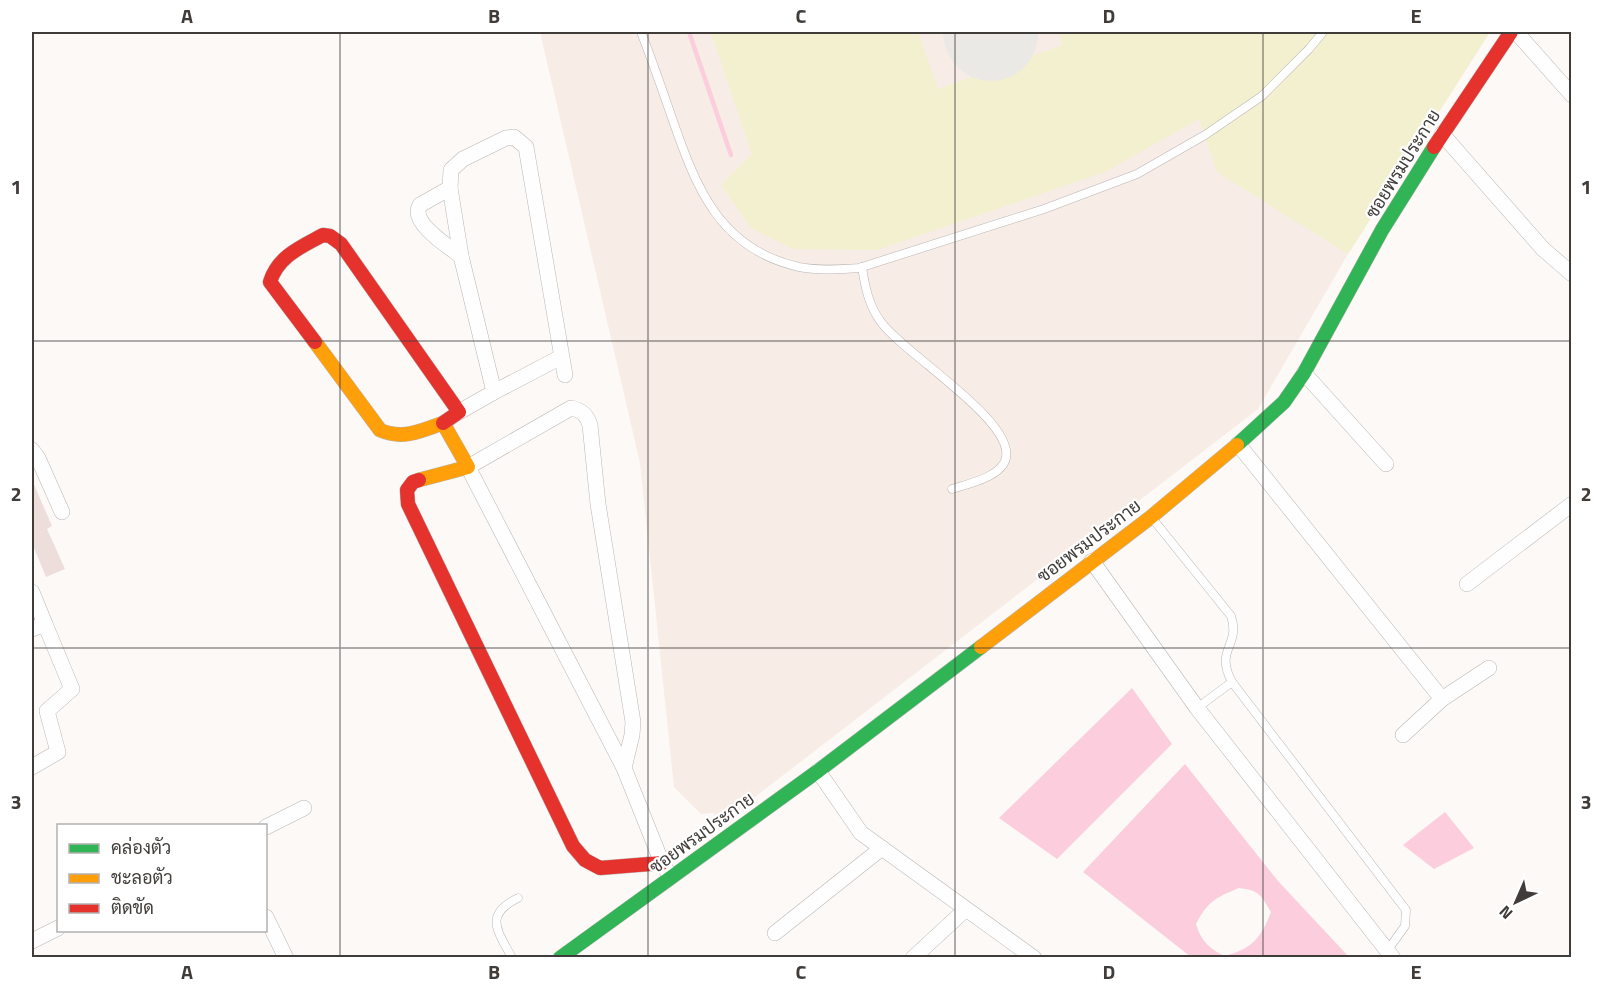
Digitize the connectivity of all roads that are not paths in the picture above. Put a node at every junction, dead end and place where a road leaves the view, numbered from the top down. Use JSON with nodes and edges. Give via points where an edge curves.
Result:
{"nodes":[{"id":1,"x":641,"y":32,"type":"edge"},
{"id":2,"x":1323,"y":32,"type":"edge"},
{"id":3,"x":1511,"y":32,"type":"edge"},
{"id":4,"x":1516,"y":32,"type":"edge"},
{"id":5,"x":1572,"y":96,"type":"edge"},
{"id":6,"x":1442,"y":134,"type":"junction"},
{"id":7,"x":450,"y":188,"type":"junction"},
{"id":8,"x":461,"y":256,"type":"junction"},
{"id":9,"x":862,"y":267,"type":"junction"},
{"id":10,"x":1572,"y":274,"type":"edge"},
{"id":11,"x":561,"y":357,"type":"junction"},
{"id":12,"x":1304,"y":373,"type":"junction"},
{"id":13,"x":565,"y":375,"type":"dead end"},
{"id":14,"x":494,"y":392,"type":"junction"},
{"id":15,"x":459,"y":412,"type":"junction"},
{"id":16,"x":443,"y":423,"type":"junction"},
{"id":17,"x":1239,"y":444,"type":"junction"},
{"id":18,"x":32,"y":450,"type":"edge"},
{"id":19,"x":1386,"y":464,"type":"dead end"},
{"id":20,"x":468,"y":467,"type":"junction"},
{"id":21,"x":952,"y":489,"type":"dead end"},
{"id":22,"x":1572,"y":504,"type":"edge"},
{"id":23,"x":62,"y":512,"type":"dead end"},
{"id":24,"x":1151,"y":517,"type":"junction"},
{"id":25,"x":1092,"y":561,"type":"junction"},
{"id":26,"x":1467,"y":584,"type":"dead end"},
{"id":27,"x":32,"y":592,"type":"edge"},
{"id":28,"x":38,"y":626,"type":"edge"},
{"id":29,"x":1489,"y":668,"type":"dead end"},
{"id":30,"x":1232,"y":682,"type":"junction"},
{"id":31,"x":1442,"y":699,"type":"junction"},
{"id":32,"x":1197,"y":708,"type":"junction"},
{"id":33,"x":1403,"y":735,"type":"dead end"},
{"id":34,"x":32,"y":767,"type":"edge"},
{"id":35,"x":624,"y":768,"type":"junction"},
{"id":36,"x":818,"y":771,"type":"junction"},
{"id":37,"x":304,"y":808,"type":"dead end"},
{"id":38,"x":267,"y":826,"type":"edge"},
{"id":39,"x":882,"y":848,"type":"junction"},
{"id":40,"x":662,"y":863,"type":"junction"},
{"id":41,"x":672,"y":878,"type":"junction"},
{"id":42,"x":518,"y":898,"type":"dead end"},
{"id":43,"x":966,"y":909,"type":"junction"},
{"id":44,"x":267,"y":919,"type":"edge"},
{"id":45,"x":57,"y":928,"type":"edge"},
{"id":46,"x":775,"y":933,"type":"dead end"},
{"id":47,"x":32,"y":941,"type":"edge"},
{"id":48,"x":1390,"y":954,"type":"edge"},
{"id":49,"x":286,"y":957,"type":"edge"},
{"id":50,"x":512,"y":957,"type":"edge"},
{"id":51,"x":560,"y":957,"type":"edge"},
{"id":52,"x":913,"y":957,"type":"edge"},
{"id":53,"x":1034,"y":957,"type":"edge"}],
"edges":[{"from":1,"to":9,"type":"lane","via":[[691,171],[707,201],[728,227],[749,246],[800,267]]},
{"from":2,"to":9,"type":"lane","via":[[1263,96],[1137,174],[1044,209]]},
{"from":3,"to":6,"type":"street","name":"ซอยพรมประกาย"},
{"from":4,"to":5,"type":"street"},
{"from":6,"to":10,"type":"street","via":[[1543,249]]},
{"from":6,"to":12,"type":"street","name":"ซอยพรมประกาย","via":[[1382,230]]},
{"from":7,"to":8,"type":"street"},
{"from":7,"to":8,"type":"street","via":[[420,205],[417,214],[430,232]]},
{"from":7,"to":11,"type":"street","via":[[451,170],[463,159],[506,138],[514,137],[526,147]]},
{"from":8,"to":14,"type":"street"},
{"from":9,"to":21,"type":"lane","via":[[872,308],[882,323],[976,406],[1004,442],[1006,459],[998,470]]},
{"from":11,"to":13,"type":"street"},
{"from":11,"to":14,"type":"street"},
{"from":12,"to":17,"type":"street","name":"ซอยพรมประกาย","via":[[1284,402]]},
{"from":12,"to":19,"type":"street"},
{"from":14,"to":15,"type":"street"},
{"from":15,"to":16,"type":"street"},
{"from":15,"to":16,"type":"street","via":[[341,244],[323,235],[279,262],[270,282],[380,430],[395,436]]},
{"from":16,"to":20,"type":"street"},
{"from":17,"to":24,"type":"street","name":"ซอยพรมประกาย"},
{"from":17,"to":31,"type":"street"},
{"from":18,"to":23,"type":"street"},
{"from":20,"to":35,"type":"street"},
{"from":20,"to":35,"type":"street","via":[[571,408],[588,418],[633,722]]},
{"from":20,"to":40,"type":"street","via":[[413,482],[407,490],[408,504],[567,835],[583,860],[600,868]]},
{"from":22,"to":26,"type":"street"},
{"from":24,"to":25,"type":"street","name":"ซอยพรมประกาย"},
{"from":24,"to":30,"type":"lane","via":[[1231,615],[1233,636],[1224,664]]},
{"from":25,"to":32,"type":"street"},
{"from":25,"to":36,"type":"street","name":"ซอยพรมประกาย"},
{"from":27,"to":28,"type":"street"},
{"from":28,"to":34,"type":"street","via":[[72,689],[47,711],[58,752]]},
{"from":29,"to":31,"type":"street"},
{"from":30,"to":32,"type":"lane"},
{"from":30,"to":48,"type":"lane","via":[[1406,910],[1405,926]]},
{"from":31,"to":33,"type":"street"},
{"from":32,"to":48,"type":"street"},
{"from":35,"to":40,"type":"street"},
{"from":36,"to":39,"type":"street","via":[[861,833]]},
{"from":36,"to":41,"type":"street","name":"ซอยพรมประกาย"},
{"from":37,"to":38,"type":"street"},
{"from":39,"to":43,"type":"street"},
{"from":39,"to":46,"type":"street"},
{"from":40,"to":41,"type":"street"},
{"from":41,"to":51,"type":"street","name":"ซอยพรมประกาย"},
{"from":42,"to":50,"type":"lane","via":[[504,906],[496,918],[497,929]]},
{"from":43,"to":52,"type":"street"},
{"from":43,"to":53,"type":"street"},
{"from":44,"to":49,"type":"street"},
{"from":45,"to":47,"type":"street"}]}
